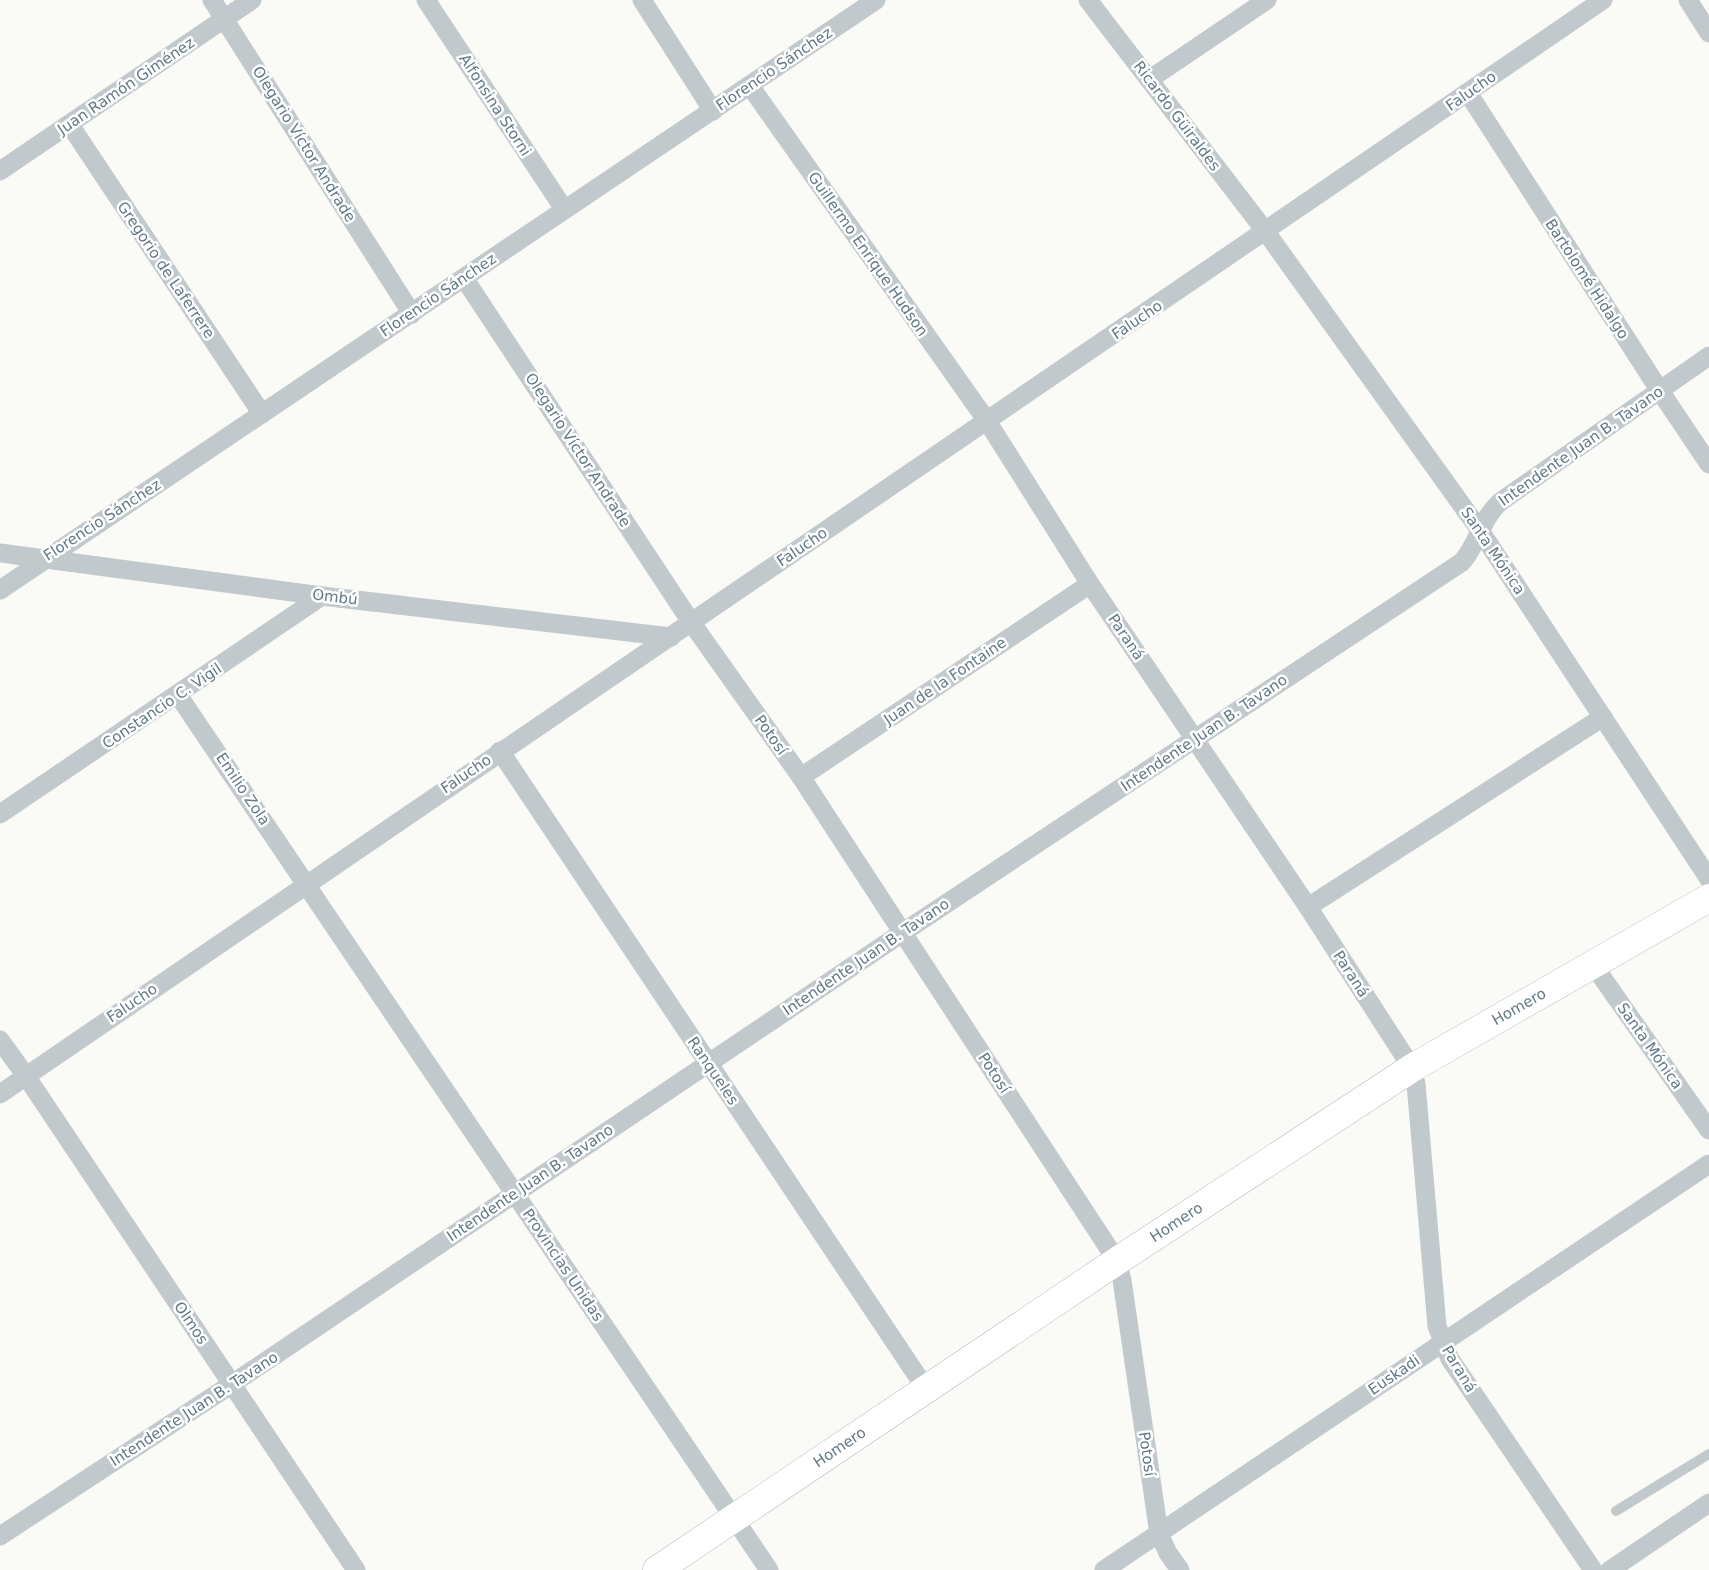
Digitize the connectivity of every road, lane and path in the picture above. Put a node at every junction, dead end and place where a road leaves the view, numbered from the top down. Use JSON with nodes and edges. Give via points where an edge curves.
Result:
{"nodes":[{"id":1,"x":212,"y":0,"type":"edge"},
{"id":2,"x":252,"y":0,"type":"edge"},
{"id":3,"x":426,"y":0,"type":"edge"},
{"id":4,"x":642,"y":0,"type":"edge"},
{"id":5,"x":1088,"y":0,"type":"edge"},
{"id":6,"x":1268,"y":0,"type":"edge"},
{"id":7,"x":1603,"y":0,"type":"edge"},
{"id":8,"x":1688,"y":0,"type":"edge"},
{"id":9,"x":864,"y":3,"type":"edge"},
{"id":10,"x":1581,"y":6,"type":"edge"},
{"id":11,"x":224,"y":18,"type":"junction"},
{"id":12,"x":1709,"y":33,"type":"edge"},
{"id":13,"x":1150,"y":79,"type":"junction"},
{"id":14,"x":750,"y":86,"type":"junction"},
{"id":15,"x":1468,"y":93,"type":"junction"},
{"id":16,"x":713,"y":112,"type":"junction"},
{"id":17,"x":70,"y":125,"type":"junction"},
{"id":18,"x":0,"y":171,"type":"edge"},
{"id":19,"x":564,"y":209,"type":"junction"},
{"id":20,"x":1266,"y":232,"type":"junction"},
{"id":21,"x":464,"y":278,"type":"junction"},
{"id":22,"x":412,"y":314,"type":"junction"},
{"id":23,"x":1709,"y":356,"type":"edge"},
{"id":24,"x":1660,"y":391,"type":"junction"},
{"id":25,"x":262,"y":414,"type":"junction"},
{"id":26,"x":987,"y":421,"type":"junction"},
{"id":27,"x":1709,"y":464,"type":"edge"},
{"id":28,"x":1479,"y":529,"type":"junction"},
{"id":29,"x":0,"y":553,"type":"edge"},
{"id":30,"x":42,"y":560,"type":"junction"},
{"id":31,"x":1090,"y":584,"type":"junction"},
{"id":32,"x":0,"y":590,"type":"edge"},
{"id":33,"x":322,"y":596,"type":"junction"},
{"id":34,"x":691,"y":622,"type":"junction"},
{"id":35,"x":671,"y":637,"type":"junction"},
{"id":36,"x":178,"y":695,"type":"junction"},
{"id":37,"x":1603,"y":717,"type":"junction"},
{"id":38,"x":1195,"y":738,"type":"junction"},
{"id":39,"x":500,"y":751,"type":"junction"},
{"id":40,"x":801,"y":777,"type":"junction"},
{"id":41,"x":0,"y":814,"type":"edge"},
{"id":42,"x":1709,"y":878,"type":"edge"},
{"id":43,"x":308,"y":884,"type":"junction"},
{"id":44,"x":1709,"y":898,"type":"edge"},
{"id":45,"x":1308,"y":907,"type":"junction"},
{"id":46,"x":902,"y":933,"type":"junction"},
{"id":47,"x":1592,"y":963,"type":"junction"},
{"id":48,"x":0,"y":1040,"type":"edge"},
{"id":49,"x":708,"y":1064,"type":"junction"},
{"id":50,"x":1412,"y":1068,"type":"junction"},
{"id":51,"x":26,"y":1076,"type":"junction"},
{"id":52,"x":0,"y":1094,"type":"edge"},
{"id":53,"x":1709,"y":1130,"type":"edge"},
{"id":54,"x":1709,"y":1164,"type":"edge"},
{"id":55,"x":515,"y":1194,"type":"junction"},
{"id":56,"x":1117,"y":1261,"type":"junction"},
{"id":57,"x":1442,"y":1343,"type":"junction"},
{"id":58,"x":232,"y":1384,"type":"junction"},
{"id":59,"x":926,"y":1389,"type":"junction"},
{"id":60,"x":1709,"y":1454,"type":"edge"},
{"id":61,"x":1709,"y":1503,"type":"edge"},
{"id":62,"x":1616,"y":1512,"type":"dead end"},
{"id":63,"x":735,"y":1519,"type":"junction"},
{"id":64,"x":1159,"y":1534,"type":"junction"},
{"id":65,"x":0,"y":1536,"type":"edge"},
{"id":66,"x":356,"y":1570,"type":"edge"},
{"id":67,"x":658,"y":1570,"type":"edge"},
{"id":68,"x":769,"y":1570,"type":"edge"},
{"id":69,"x":1104,"y":1570,"type":"edge"},
{"id":70,"x":1180,"y":1570,"type":"edge"},
{"id":71,"x":1593,"y":1570,"type":"edge"},
{"id":72,"x":1610,"y":1570,"type":"edge"}],
"edges":[{"from":1,"to":11,"type":"street","name":"Olegario Víctor Andrade"},
{"from":2,"to":11,"type":"street","name":"Juan Ramón Giménez"},
{"from":3,"to":19,"type":"street","name":"Alfonsina Storni"},
{"from":4,"to":16,"type":"street"},
{"from":5,"to":13,"type":"street","name":"Ricardo Güiraldes"},
{"from":6,"to":13,"type":"street"},
{"from":7,"to":10,"type":"street","name":"Falucho"},
{"from":8,"to":12,"type":"street"},
{"from":9,"to":14,"type":"street","name":"Florencio Sánchez"},
{"from":10,"to":15,"type":"street","name":"Falucho"},
{"from":11,"to":17,"type":"street","name":"Juan Ramón Giménez"},
{"from":11,"to":22,"type":"street","name":"Olegario Víctor Andrade"},
{"from":13,"to":20,"type":"street","name":"Ricardo Güiraldes"},
{"from":14,"to":16,"type":"street","name":"Florencio Sánchez"},
{"from":14,"to":26,"type":"street","name":"Guillermo Enrique Hudson"},
{"from":15,"to":20,"type":"street","name":"Falucho"},
{"from":15,"to":24,"type":"street","name":"Bartolomé Hidalgo"},
{"from":16,"to":19,"type":"street","name":"Florencio Sánchez"},
{"from":17,"to":18,"type":"street","name":"Juan Ramón Giménez"},
{"from":17,"to":25,"type":"street","name":"Gregorio de Laferrere"},
{"from":19,"to":21,"type":"street","name":"Florencio Sánchez"},
{"from":20,"to":26,"type":"street","name":"Falucho"},
{"from":20,"to":28,"type":"street","name":"Santa Mónica"},
{"from":21,"to":22,"type":"street","name":"Florencio Sánchez"},
{"from":21,"to":34,"type":"street","name":"Olegario Víctor Andrade"},
{"from":22,"to":25,"type":"street","name":"Florencio Sánchez"},
{"from":23,"to":24,"type":"street","name":"Intendente Juan B. Tavano"},
{"from":24,"to":27,"type":"street","name":"Bartolomé Hidalgo"},
{"from":24,"to":28,"type":"street","name":"Intendente Juan B. Tavano","via":[[1500,502]]},
{"from":25,"to":30,"type":"street","name":"Florencio Sánchez"},
{"from":26,"to":31,"type":"street","name":"Paraná"},
{"from":26,"to":34,"type":"street","name":"Falucho"},
{"from":28,"to":37,"type":"street","name":"Santa Mónica"},
{"from":28,"to":38,"type":"street","name":"Intendente Juan B. Tavano","via":[[1470,553],[1462,562]]},
{"from":29,"to":30,"type":"street","name":"Ombú"},
{"from":30,"to":32,"type":"street","name":"Florencio Sánchez"},
{"from":30,"to":33,"type":"street","name":"Ombú"},
{"from":31,"to":38,"type":"street","name":"Paraná"},
{"from":31,"to":40,"type":"street","name":"Juan de la Fontaine"},
{"from":33,"to":35,"type":"street","name":"Ombú"},
{"from":33,"to":36,"type":"street","name":"Constancio C. Vigil"},
{"from":34,"to":35,"type":"street","name":"Falucho"},
{"from":34,"to":40,"type":"street","name":"Potosí"},
{"from":35,"to":39,"type":"street","name":"Falucho"},
{"from":36,"to":41,"type":"street","name":"Constancio C. Vigil"},
{"from":36,"to":43,"type":"street","name":"Emilio Zola"},
{"from":37,"to":42,"type":"street","name":"Santa Mónica"},
{"from":37,"to":45,"type":"street"},
{"from":38,"to":45,"type":"street","name":"Paraná"},
{"from":38,"to":46,"type":"street","name":"Intendente Juan B. Tavano"},
{"from":39,"to":43,"type":"street","name":"Falucho"},
{"from":39,"to":49,"type":"street","name":"Ranqueles"},
{"from":40,"to":46,"type":"street","name":"Potosí"},
{"from":43,"to":51,"type":"street","name":"Falucho"},
{"from":43,"to":55,"type":"street","name":"Provincias Unidas"},
{"from":44,"to":47,"type":"main road","name":"Homero"},
{"from":45,"to":50,"type":"street","name":"Paraná"},
{"from":46,"to":49,"type":"street","name":"Intendente Juan B. Tavano"},
{"from":46,"to":56,"type":"street","name":"Potosí"},
{"from":47,"to":50,"type":"main road","name":"Homero"},
{"from":47,"to":53,"type":"street","name":"Santa Mónica"},
{"from":48,"to":51,"type":"street","name":"Olmos"},
{"from":49,"to":55,"type":"street","name":"Intendente Juan B. Tavano"},
{"from":49,"to":59,"type":"street","name":"Ranqueles"},
{"from":50,"to":56,"type":"main road","name":"Homero"},
{"from":50,"to":57,"type":"street","name":"Paraná","via":[[1437,1326]]},
{"from":51,"to":52,"type":"street","name":"Falucho"},
{"from":51,"to":58,"type":"street","name":"Olmos"},
{"from":54,"to":57,"type":"street","name":"Euskadi"},
{"from":55,"to":58,"type":"street","name":"Intendente Juan B. Tavano"},
{"from":55,"to":63,"type":"street","name":"Provincias Unidas"},
{"from":56,"to":59,"type":"main road","name":"Homero"},
{"from":56,"to":64,"type":"street","name":"Potosí"},
{"from":57,"to":64,"type":"street","name":"Euskadi"},
{"from":57,"to":71,"type":"street","name":"Paraná"},
{"from":58,"to":65,"type":"street","name":"Intendente Juan B. Tavano"},
{"from":58,"to":66,"type":"street","name":"Olmos"},
{"from":59,"to":63,"type":"main road","name":"Homero"},
{"from":60,"to":62,"type":"lane"},
{"from":61,"to":72,"type":"street"},
{"from":63,"to":67,"type":"main road","name":"Homero"},
{"from":63,"to":68,"type":"street","name":"Provincias Unidas"},
{"from":64,"to":69,"type":"street","name":"Euskadi"},
{"from":64,"to":70,"type":"street","name":"Potosí"}]}
